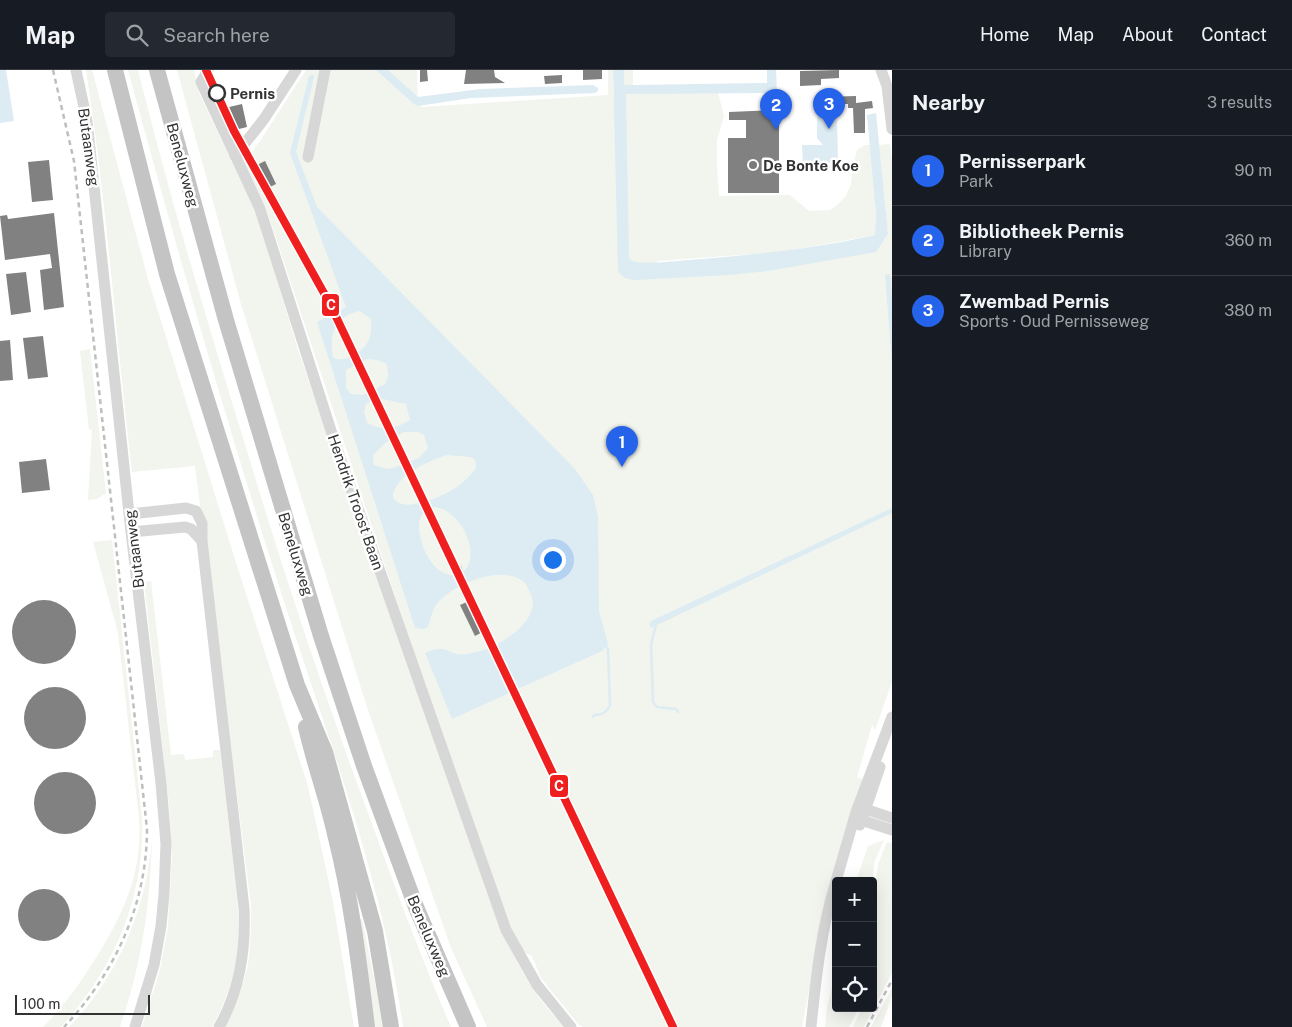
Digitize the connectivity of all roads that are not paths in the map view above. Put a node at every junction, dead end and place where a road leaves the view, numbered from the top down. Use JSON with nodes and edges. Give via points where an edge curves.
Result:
{"nodes":[{"id":1,"x":76,"y":70,"type":"edge"},
{"id":2,"x":114,"y":70,"type":"edge"},
{"id":3,"x":157,"y":70,"type":"edge"},
{"id":4,"x":208,"y":70,"type":"edge"},
{"id":5,"x":296,"y":70,"type":"edge"},
{"id":6,"x":324,"y":70,"type":"edge"},
{"id":7,"x":881,"y":70,"type":"edge"},
{"id":8,"x":890,"y":70,"type":"edge"},
{"id":9,"x":887,"y":86,"type":"junction"},
{"id":10,"x":892,"y":129,"type":"edge"},
{"id":11,"x":235,"y":156,"type":"junction"},
{"id":12,"x":308,"y":157,"type":"dead end"},
{"id":13,"x":130,"y":514,"type":"junction"},
{"id":14,"x":131,"y":532,"type":"junction"},
{"id":15,"x":202,"y":541,"type":"junction"},
{"id":16,"x":297,"y":685,"type":"junction"},
{"id":17,"x":892,"y":717,"type":"edge"},
{"id":18,"x":861,"y":814,"type":"junction"},
{"id":19,"x":892,"y":818,"type":"edge"},
{"id":20,"x":892,"y":830,"type":"edge"},
{"id":21,"x":837,"y":877,"type":"edge"},
{"id":22,"x":844,"y":877,"type":"edge"},
{"id":23,"x":832,"y":897,"type":"edge"},
{"id":24,"x":833,"y":922,"type":"edge"},
{"id":25,"x":811,"y":1023,"type":"edge"},
{"id":26,"x":135,"y":1027,"type":"edge"},
{"id":27,"x":219,"y":1027,"type":"edge"},
{"id":28,"x":368,"y":1027,"type":"edge"},
{"id":29,"x":392,"y":1027,"type":"edge"},
{"id":30,"x":468,"y":1027,"type":"edge"},
{"id":31,"x":571,"y":1027,"type":"edge"}],
"edges":[{"from":1,"to":13,"type":"street","name":"Butaanweg","via":[[87,122]]},
{"from":2,"to":16,"type":"highway","via":[[167,274]]},
{"from":3,"to":30,"type":"highway","name":"Beneluxweg","via":[[223,310],[321,636],[416,907]]},
{"from":4,"to":11,"type":"street","name":"Hendrik Troost Baan","via":[[200,82]]},
{"from":5,"to":11,"type":"street"},
{"from":6,"to":12,"type":"street"},
{"from":7,"to":9,"type":"street"},
{"from":8,"to":9,"type":"street"},
{"from":9,"to":10,"type":"street"},
{"from":11,"to":31,"type":"street","name":"Hendrik Troost Baan","via":[[260,209],[334,440],[506,930],[537,985]]},
{"from":13,"to":14,"type":"street","name":"Butaanweg"},
{"from":13,"to":15,"type":"street","via":[[186,508],[196,511],[202,523]]},
{"from":14,"to":15,"type":"street","via":[[185,527]]},
{"from":14,"to":26,"type":"street","name":"Butaanweg","via":[[166,844],[161,926],[154,965]]},
{"from":15,"to":27,"type":"street","via":[[245,930],[240,974]]},
{"from":16,"to":28,"type":"highway","via":[[344,872]]},
{"from":16,"to":29,"type":"highway","via":[[325,752],[375,931]]},
{"from":17,"to":18,"type":"street"},
{"from":18,"to":19,"type":"street"},
{"from":18,"to":20,"type":"street"},
{"from":18,"to":21,"type":"street"},
{"from":18,"to":22,"type":"street"},
{"from":23,"to":25,"type":"street","via":[[814,983]]},
{"from":24,"to":25,"type":"street"}]}
